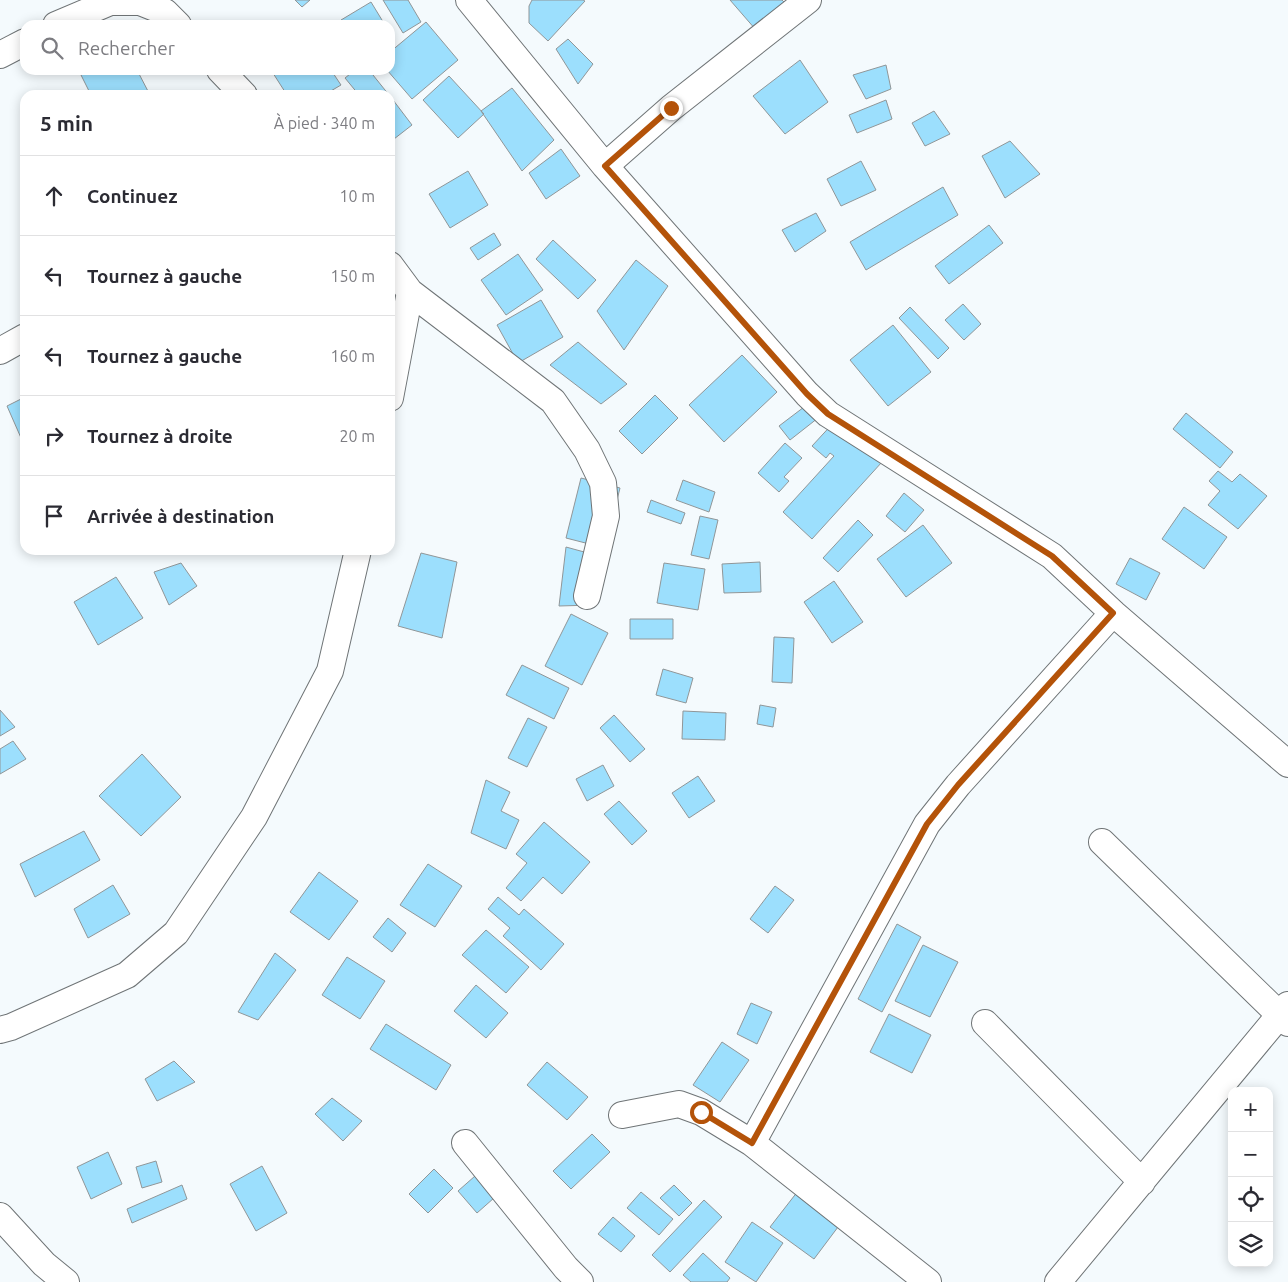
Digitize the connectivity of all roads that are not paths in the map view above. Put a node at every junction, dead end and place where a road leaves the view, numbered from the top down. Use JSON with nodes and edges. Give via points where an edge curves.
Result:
{"nodes":[{"id":1,"x":469,"y":0,"type":"edge"},
{"id":2,"x":806,"y":1,"type":"edge"},
{"id":3,"x":68,"y":20,"type":"edge"},
{"id":4,"x":173,"y":20,"type":"edge"},
{"id":5,"x":20,"y":45,"type":"edge"},
{"id":6,"x":0,"y":55,"type":"edge"},
{"id":7,"x":225,"y":75,"type":"edge"},
{"id":8,"x":239,"y":90,"type":"edge"},
{"id":9,"x":605,"y":166,"type":"junction"},
{"id":10,"x":395,"y":272,"type":"edge"},
{"id":11,"x":410,"y":292,"type":"junction"},
{"id":12,"x":20,"y":340,"type":"edge"},
{"id":13,"x":0,"y":351,"type":"edge"},
{"id":14,"x":395,"y":372,"type":"edge"},
{"id":15,"x":357,"y":555,"type":"edge"},
{"id":16,"x":587,"y":596,"type":"dead end"},
{"id":17,"x":1113,"y":613,"type":"junction"},
{"id":18,"x":1288,"y":764,"type":"edge"},
{"id":19,"x":1102,"y":842,"type":"dead end"},
{"id":20,"x":1285,"y":1014,"type":"edge"},
{"id":21,"x":985,"y":1023,"type":"dead end"},
{"id":22,"x":0,"y":1030,"type":"edge"},
{"id":23,"x":622,"y":1115,"type":"dead end"},
{"id":24,"x":465,"y":1143,"type":"dead end"},
{"id":25,"x":752,"y":1143,"type":"junction"},
{"id":26,"x":1142,"y":1182,"type":"junction"},
{"id":27,"x":0,"y":1216,"type":"edge"},
{"id":28,"x":66,"y":1282,"type":"edge"},
{"id":29,"x":580,"y":1282,"type":"edge"},
{"id":30,"x":928,"y":1282,"type":"edge"},
{"id":31,"x":1058,"y":1282,"type":"edge"}],
"edges":[{"from":1,"to":9,"type":"street"},
{"from":2,"to":9,"type":"street","via":[[671,108]]},
{"from":3,"to":4,"type":"street","via":[[110,2],[140,2],[165,12]]},
{"from":5,"to":6,"type":"street"},
{"from":7,"to":8,"type":"street"},
{"from":9,"to":17,"type":"street","via":[[828,414],[1052,556]]},
{"from":10,"to":11,"type":"street"},
{"from":11,"to":14,"type":"street"},
{"from":11,"to":16,"type":"street","via":[[553,401],[587,450],[603,483],[606,516]]},
{"from":12,"to":13,"type":"street"},
{"from":15,"to":22,"type":"street","via":[[330,671],[254,817],[176,933],[127,975]]},
{"from":17,"to":18,"type":"street"},
{"from":17,"to":25,"type":"street","via":[[958,785],[927,824]]},
{"from":19,"to":20,"type":"street"},
{"from":20,"to":26,"type":"street"},
{"from":21,"to":26,"type":"street"},
{"from":23,"to":25,"type":"street","via":[[679,1104],[701,1112]]},
{"from":24,"to":29,"type":"street"},
{"from":25,"to":30,"type":"street"},
{"from":26,"to":31,"type":"street"},
{"from":27,"to":28,"type":"street","via":[[44,1264]]}]}
